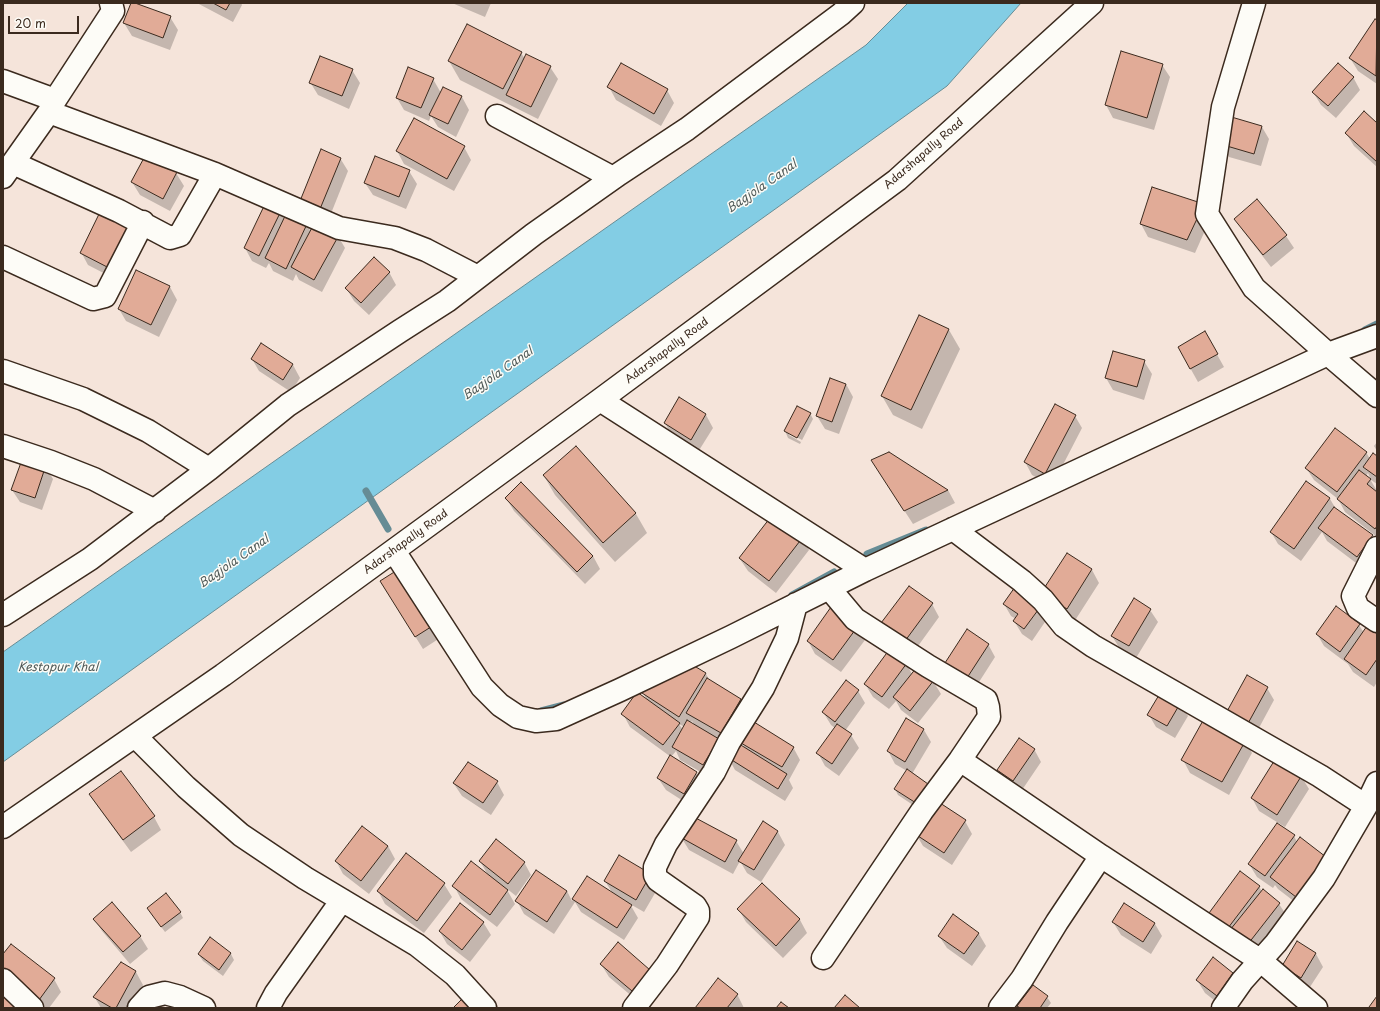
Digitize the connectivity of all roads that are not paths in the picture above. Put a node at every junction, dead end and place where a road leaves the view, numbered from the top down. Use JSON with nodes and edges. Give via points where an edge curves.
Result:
{"nodes":[{"id":1,"x":111,"y":3,"type":"edge"},
{"id":2,"x":853,"y":3,"type":"edge"},
{"id":3,"x":1092,"y":3,"type":"edge"},
{"id":4,"x":1254,"y":3,"type":"edge"},
{"id":5,"x":3,"y":81,"type":"edge"},
{"id":6,"x":52,"y":106,"type":"junction"},
{"id":7,"x":497,"y":116,"type":"dead end"},
{"id":8,"x":8,"y":170,"type":"edge"},
{"id":9,"x":215,"y":174,"type":"junction"},
{"id":10,"x":613,"y":178,"type":"junction"},
{"id":11,"x":143,"y":222,"type":"junction"},
{"id":12,"x":3,"y":257,"type":"edge"},
{"id":13,"x":478,"y":278,"type":"junction"},
{"id":14,"x":1377,"y":336,"type":"edge"},
{"id":15,"x":1323,"y":350,"type":"junction"},
{"id":16,"x":3,"y":371,"type":"edge"},
{"id":17,"x":1377,"y":396,"type":"edge"},
{"id":18,"x":600,"y":400,"type":"junction"},
{"id":19,"x":3,"y":446,"type":"edge"},
{"id":20,"x":209,"y":470,"type":"junction"},
{"id":21,"x":155,"y":511,"type":"junction"},
{"id":22,"x":953,"y":530,"type":"junction"},
{"id":23,"x":1377,"y":548,"type":"edge"},
{"id":24,"x":394,"y":551,"type":"junction"},
{"id":25,"x":865,"y":570,"type":"junction"},
{"id":26,"x":829,"y":588,"type":"junction"},
{"id":27,"x":796,"y":604,"type":"junction"},
{"id":28,"x":3,"y":615,"type":"edge"},
{"id":29,"x":1377,"y":621,"type":"edge"},
{"id":30,"x":135,"y":736,"type":"junction"},
{"id":31,"x":960,"y":760,"type":"junction"},
{"id":32,"x":1377,"y":783,"type":"edge"},
{"id":33,"x":1366,"y":806,"type":"junction"},
{"id":34,"x":3,"y":827,"type":"edge"},
{"id":35,"x":1100,"y":856,"type":"junction"},
{"id":36,"x":342,"y":900,"type":"junction"},
{"id":37,"x":823,"y":958,"type":"dead end"},
{"id":38,"x":1261,"y":961,"type":"junction"},
{"id":39,"x":3,"y":980,"type":"edge"},
{"id":40,"x":32,"y":1008,"type":"edge"},
{"id":41,"x":139,"y":1008,"type":"edge"},
{"id":42,"x":204,"y":1008,"type":"edge"},
{"id":43,"x":268,"y":1008,"type":"edge"},
{"id":44,"x":485,"y":1008,"type":"edge"},
{"id":45,"x":634,"y":1008,"type":"edge"},
{"id":46,"x":1000,"y":1008,"type":"edge"},
{"id":47,"x":1223,"y":1008,"type":"edge"},
{"id":48,"x":1316,"y":1008,"type":"edge"}],
"edges":[{"from":1,"to":6,"type":"street","via":[[112,11]]},
{"from":2,"to":10,"type":"street","via":[[687,129]]},
{"from":3,"to":18,"type":"street","name":"Adarshapally Road","via":[[897,180]]},
{"from":4,"to":15,"type":"street","via":[[1223,107],[1207,214],[1254,288]]},
{"from":5,"to":6,"type":"street"},
{"from":6,"to":8,"type":"street"},
{"from":6,"to":9,"type":"street"},
{"from":7,"to":10,"type":"street"},
{"from":8,"to":11,"type":"street"},
{"from":9,"to":11,"type":"street","via":[[180,235],[170,238]]},
{"from":9,"to":13,"type":"street","via":[[339,228],[396,238]]},
{"from":10,"to":13,"type":"street","via":[[534,234]]},
{"from":11,"to":12,"type":"street","via":[[105,296],[92,299]]},
{"from":13,"to":20,"type":"street","via":[[288,405]]},
{"from":14,"to":15,"type":"street"},
{"from":15,"to":17,"type":"street"},
{"from":15,"to":22,"type":"street"},
{"from":16,"to":20,"type":"street","via":[[83,399],[148,431]]},
{"from":18,"to":24,"type":"street","name":"Adarshapally Road"},
{"from":18,"to":25,"type":"street"},
{"from":19,"to":21,"type":"street","via":[[94,479]]},
{"from":20,"to":21,"type":"street"},
{"from":21,"to":28,"type":"street","via":[[90,559]]},
{"from":22,"to":25,"type":"street"},
{"from":22,"to":33,"type":"street","via":[[1022,581],[1043,600],[1064,626],[1093,646],[1313,772]]},
{"from":23,"to":29,"type":"street","via":[[1353,596],[1358,608]]},
{"from":24,"to":27,"type":"street","via":[[482,687],[500,705],[518,716],[536,721],[556,719],[724,641]]},
{"from":24,"to":30,"type":"street","name":"Adarshapally Road"},
{"from":25,"to":26,"type":"street"},
{"from":26,"to":27,"type":"street"},
{"from":26,"to":31,"type":"street","via":[[855,619],[986,700],[989,717]]},
{"from":27,"to":45,"type":"street","via":[[787,638],[763,688],[729,742],[714,772],[666,844],[655,867],[658,880],[695,906],[698,917],[667,965]]},
{"from":30,"to":34,"type":"street","name":"Adarshapally Road"},
{"from":30,"to":36,"type":"street","via":[[186,787],[242,835]]},
{"from":31,"to":35,"type":"street"},
{"from":31,"to":37,"type":"street","via":[[922,811]]},
{"from":32,"to":33,"type":"street"},
{"from":33,"to":38,"type":"street","via":[[1324,878]]},
{"from":35,"to":38,"type":"street"},
{"from":35,"to":46,"type":"street","via":[[1022,979]]},
{"from":36,"to":43,"type":"street"},
{"from":36,"to":44,"type":"street","via":[[417,945],[455,975]]},
{"from":38,"to":47,"type":"street","via":[[1242,981]]},
{"from":38,"to":48,"type":"street"},
{"from":39,"to":40,"type":"street"},
{"from":41,"to":42,"type":"street","via":[[149,997],[165,993]]}]}
